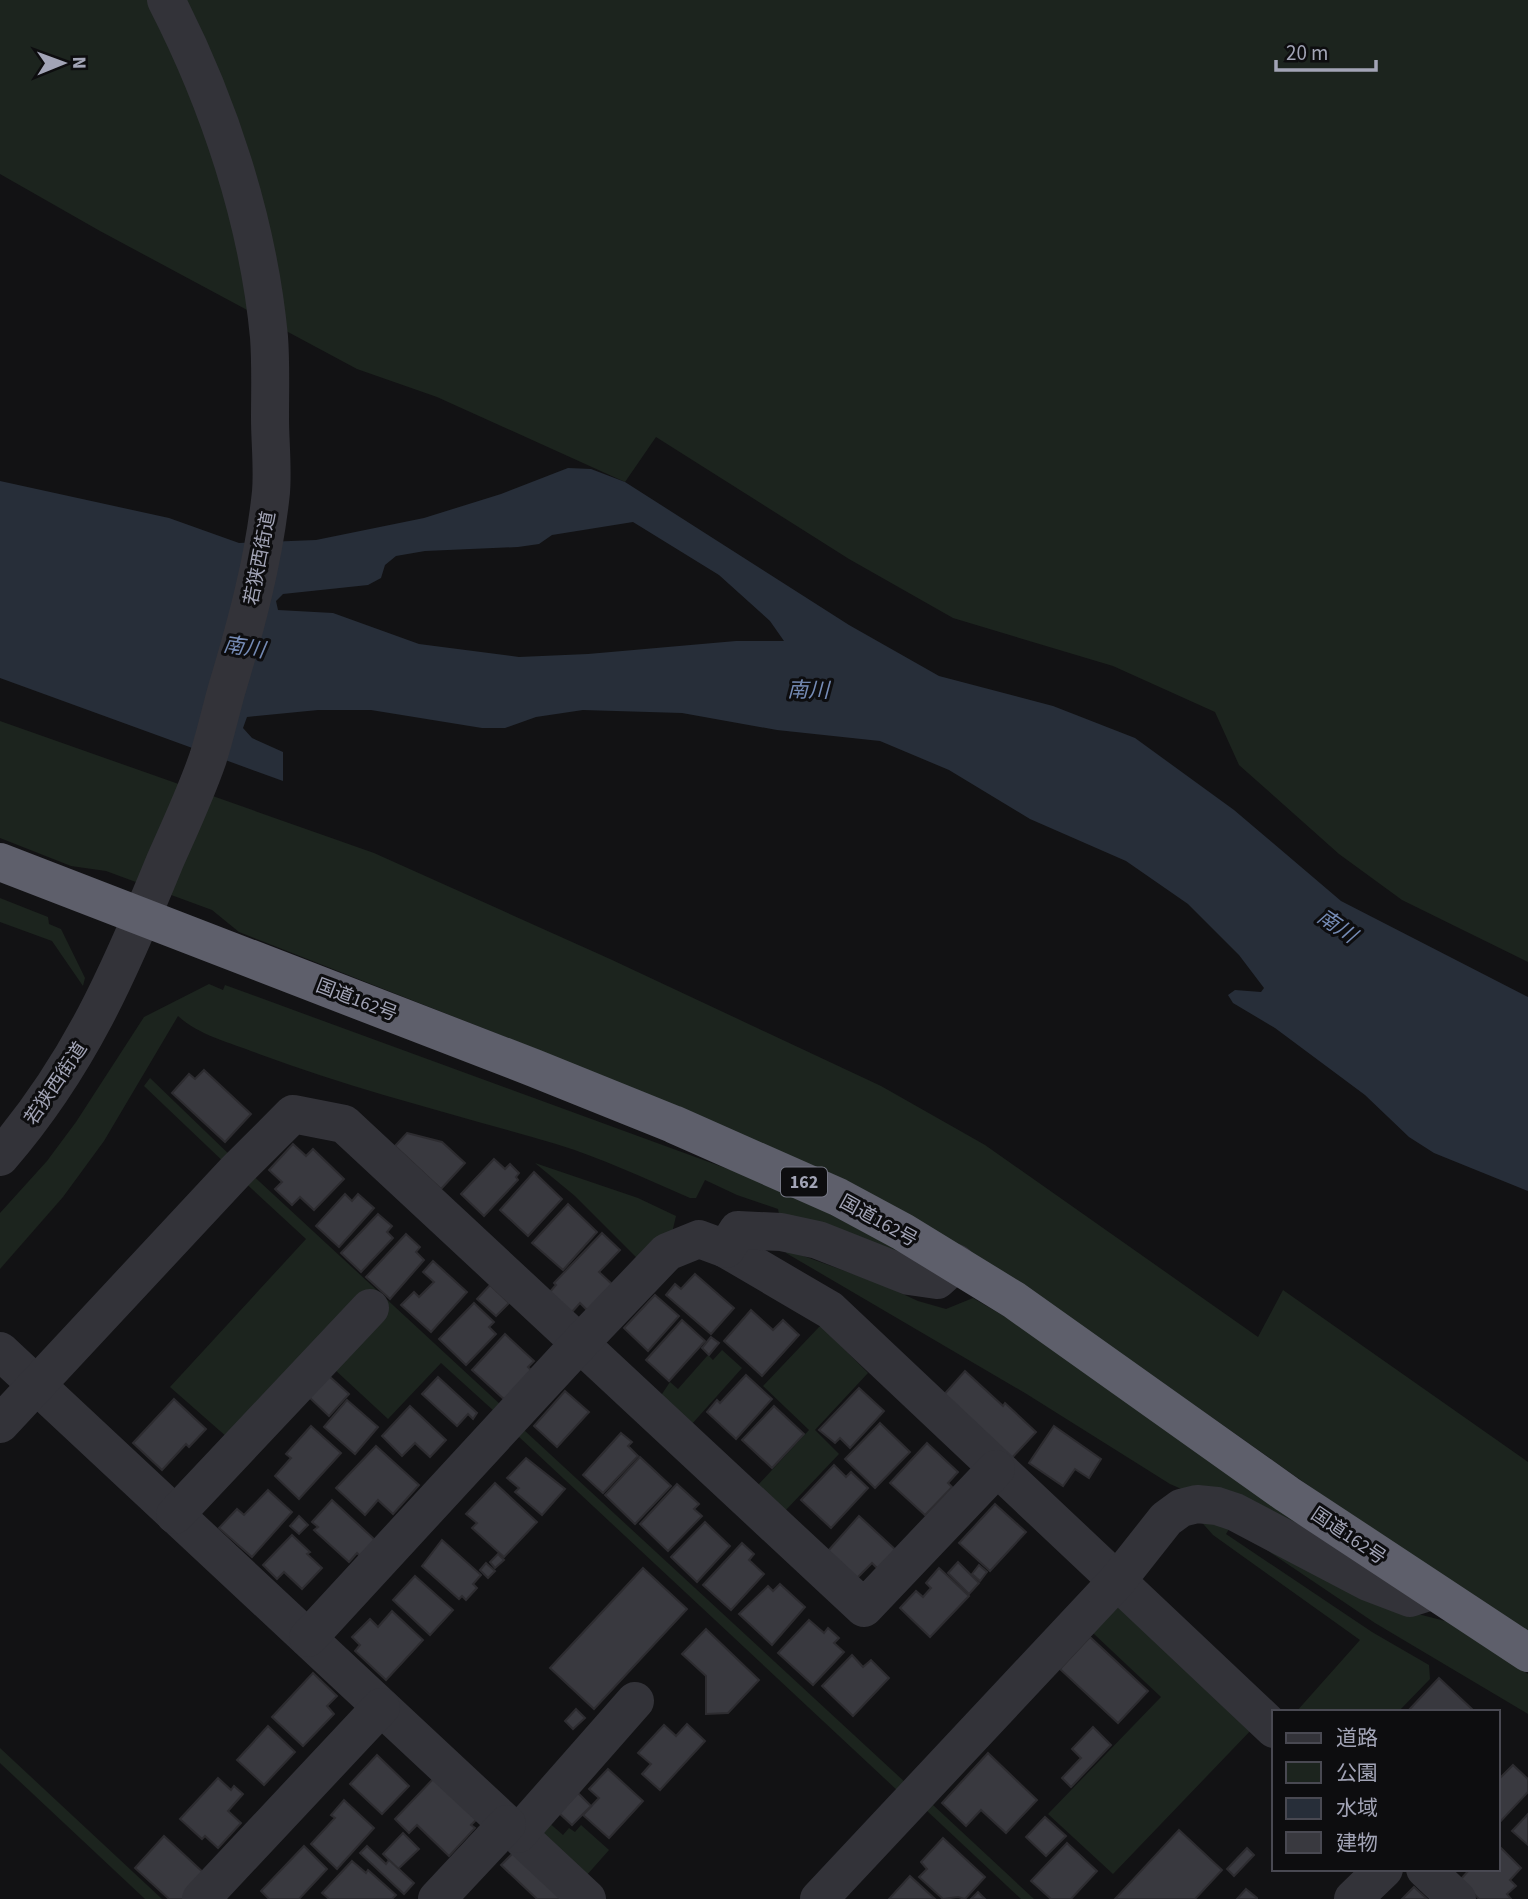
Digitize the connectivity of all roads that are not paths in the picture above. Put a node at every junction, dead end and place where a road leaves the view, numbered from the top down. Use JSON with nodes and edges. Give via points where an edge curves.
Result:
{"nodes":[{"id":1,"x":166,"y":0,"type":"edge"},
{"id":2,"x":0,"y":862,"type":"edge"},
{"id":3,"x":148,"y":904,"type":"junction"},
{"id":4,"x":0,"y":1157,"type":"edge"},
{"id":5,"x":726,"y":1248,"type":"junction"},
{"id":6,"x":956,"y":1263,"type":"junction"},
{"id":7,"x":370,"y":1308,"type":"dead end"},
{"id":8,"x":580,"y":1343,"type":"junction"},
{"id":9,"x":0,"y":1351,"type":"edge"},
{"id":10,"x":36,"y":1386,"type":"junction"},
{"id":11,"x":0,"y":1424,"type":"edge"},
{"id":12,"x":996,"y":1469,"type":"junction"},
{"id":13,"x":175,"y":1515,"type":"junction"},
{"id":14,"x":1117,"y":1581,"type":"junction"},
{"id":15,"x":1432,"y":1591,"type":"junction"},
{"id":16,"x":308,"y":1638,"type":"junction"},
{"id":17,"x":1528,"y":1653,"type":"edge"},
{"id":18,"x":635,"y":1701,"type":"dead end"},
{"id":19,"x":381,"y":1707,"type":"junction"},
{"id":20,"x":1272,"y":1726,"type":"edge"},
{"id":21,"x":512,"y":1829,"type":"junction"},
{"id":22,"x":1382,"y":1871,"type":"edge"},
{"id":23,"x":1426,"y":1871,"type":"edge"},
{"id":24,"x":201,"y":1899,"type":"edge"},
{"id":25,"x":437,"y":1899,"type":"edge"},
{"id":26,"x":587,"y":1899,"type":"edge"},
{"id":27,"x":820,"y":1899,"type":"edge"},
{"id":28,"x":1353,"y":1899,"type":"edge"},
{"id":29,"x":1457,"y":1899,"type":"edge"}],
"edges":[{"from":1,"to":3,"type":"street","name":"若狭西街道","via":[[229,152],[255,249],[268,336],[271,489],[255,589],[208,758]]},
{"from":2,"to":3,"type":"highway","name":"国道162号","number":"162"},
{"from":3,"to":4,"type":"street","name":"若狭西街道","via":[[81,1045],[44,1103]]},
{"from":3,"to":6,"type":"highway","name":"国道162号","number":"162","via":[[265,963],[673,1124],[838,1197]]},
{"from":5,"to":6,"type":"street","via":[[738,1230],[781,1232],[818,1240],[909,1276],[937,1280]]},
{"from":5,"to":8,"type":"street","via":[[699,1239],[667,1252]]},
{"from":5,"to":12,"type":"street","via":[[830,1310]]},
{"from":6,"to":15,"type":"highway","name":"国道162号","number":"162"},
{"from":7,"to":13,"type":"street"},
{"from":8,"to":10,"type":"street","via":[[344,1124],[293,1114]]},
{"from":8,"to":12,"type":"street","via":[[864,1608]]},
{"from":8,"to":16,"type":"street"},
{"from":9,"to":10,"type":"street"},
{"from":10,"to":11,"type":"street"},
{"from":10,"to":13,"type":"street"},
{"from":12,"to":14,"type":"street"},
{"from":13,"to":16,"type":"street"},
{"from":14,"to":15,"type":"street","via":[[1167,1519],[1181,1508],[1197,1504],[1235,1512],[1399,1594],[1410,1598]]},
{"from":14,"to":20,"type":"street"},
{"from":14,"to":27,"type":"street"},
{"from":15,"to":17,"type":"highway","name":"国道162号","number":"162"},
{"from":16,"to":19,"type":"street"},
{"from":18,"to":21,"type":"street"},
{"from":19,"to":21,"type":"street"},
{"from":19,"to":24,"type":"street"},
{"from":21,"to":25,"type":"street"},
{"from":21,"to":26,"type":"street"},
{"from":22,"to":28,"type":"street"},
{"from":23,"to":29,"type":"street"}]}
